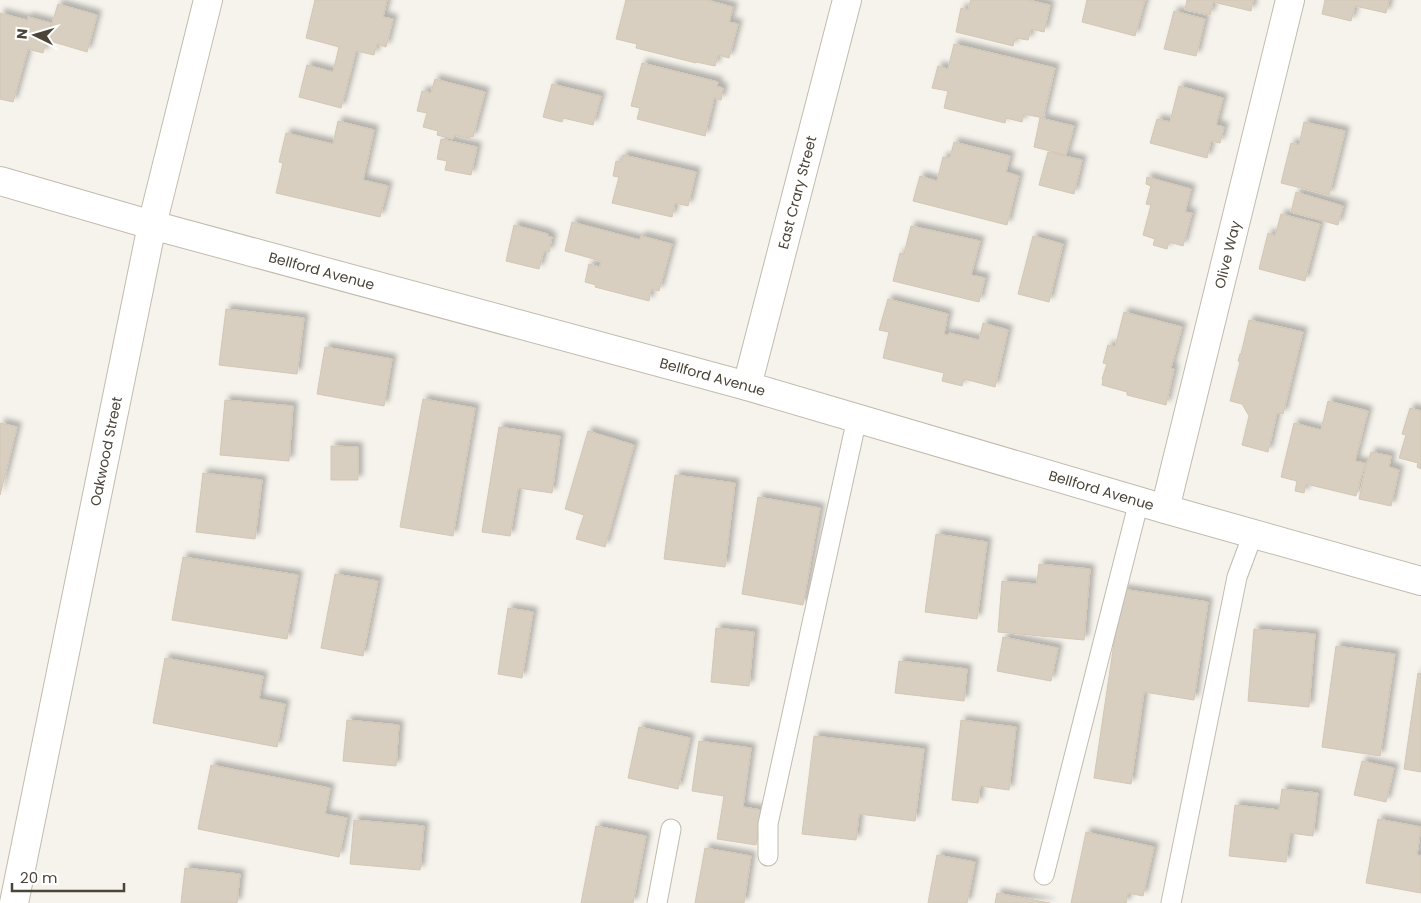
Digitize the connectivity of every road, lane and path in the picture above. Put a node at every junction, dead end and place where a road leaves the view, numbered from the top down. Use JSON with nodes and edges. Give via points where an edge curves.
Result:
{"nodes":[{"id":1,"x":208,"y":0,"type":"edge"},
{"id":2,"x":847,"y":0,"type":"edge"},
{"id":3,"x":1290,"y":0,"type":"edge"},
{"id":4,"x":0,"y":181,"type":"edge"},
{"id":5,"x":152,"y":225,"type":"junction"},
{"id":6,"x":748,"y":386,"type":"junction"},
{"id":7,"x":857,"y":418,"type":"junction"},
{"id":8,"x":1138,"y":501,"type":"junction"},
{"id":9,"x":1165,"y":509,"type":"junction"},
{"id":10,"x":1253,"y":534,"type":"junction"},
{"id":11,"x":1421,"y":581,"type":"edge"},
{"id":12,"x":670,"y":829,"type":"dead end"},
{"id":13,"x":768,"y":856,"type":"dead end"},
{"id":14,"x":1044,"y":875,"type":"dead end"},
{"id":15,"x":14,"y":903,"type":"edge"},
{"id":16,"x":657,"y":903,"type":"edge"},
{"id":17,"x":1171,"y":903,"type":"edge"}],
"edges":[{"from":1,"to":5,"type":"street","name":"Oakwood Street"},
{"from":2,"to":6,"type":"street","name":"East Crary Street"},
{"from":3,"to":9,"type":"street","name":"Olive Way"},
{"from":4,"to":5,"type":"street","name":"Bellford Avenue"},
{"from":5,"to":6,"type":"street","name":"Bellford Avenue"},
{"from":5,"to":15,"type":"street","name":"Oakwood Street"},
{"from":6,"to":7,"type":"street","name":"Bellford Avenue"},
{"from":7,"to":8,"type":"street","name":"Bellford Avenue"},
{"from":7,"to":13,"type":"lane","via":[[768,824]]},
{"from":8,"to":9,"type":"street","name":"Bellford Avenue"},
{"from":8,"to":14,"type":"lane"},
{"from":9,"to":10,"type":"street","name":"Bellford Avenue"},
{"from":10,"to":11,"type":"street","name":"Bellford Avenue"},
{"from":10,"to":17,"type":"lane","via":[[1237,577]]},
{"from":12,"to":16,"type":"lane"}]}
